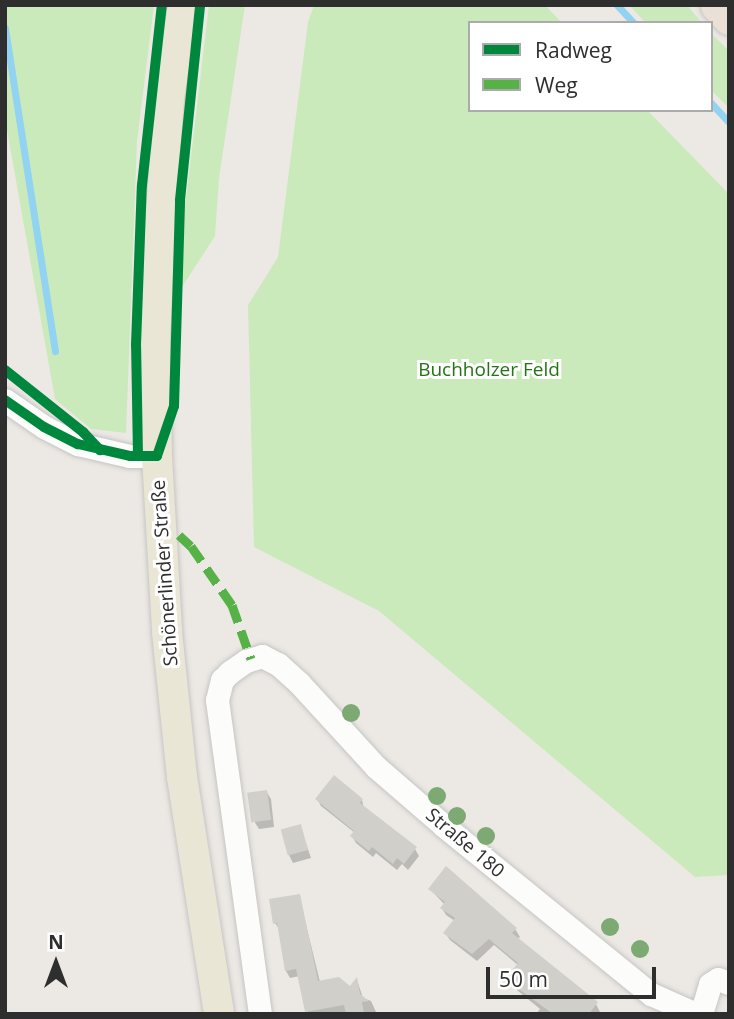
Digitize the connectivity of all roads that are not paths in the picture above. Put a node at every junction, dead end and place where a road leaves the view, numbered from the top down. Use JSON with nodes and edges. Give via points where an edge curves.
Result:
{"nodes":[{"id":1,"x":183,"y":5,"type":"edge"},
{"id":2,"x":717,"y":5,"type":"edge"},
{"id":3,"x":729,"y":18,"type":"edge"},
{"id":4,"x":5,"y":400,"type":"edge"},
{"id":5,"x":158,"y":457,"type":"junction"},
{"id":6,"x":729,"y":983,"type":"edge"},
{"id":7,"x":219,"y":1014,"type":"edge"},
{"id":8,"x":260,"y":1014,"type":"edge"},
{"id":9,"x":699,"y":1014,"type":"edge"}],
"edges":[{"from":1,"to":5,"type":"main road","name":"Schönerlinder Straße","via":[[169,99],[160,226],[155,342]]},
{"from":2,"to":3,"type":"highway"},
{"from":4,"to":5,"type":"street","via":[[78,444],[130,456]]},
{"from":5,"to":7,"type":"main road","name":"Schönerlinder Straße","via":[[167,632],[182,777]]},
{"from":6,"to":9,"type":"street","name":"Straße 180","via":[[718,979],[710,984]]},
{"from":8,"to":9,"type":"street","name":"Straße 180","via":[[218,700],[222,680],[236,666],[262,656],[278,664],[376,767],[444,826],[651,994]]}]}
